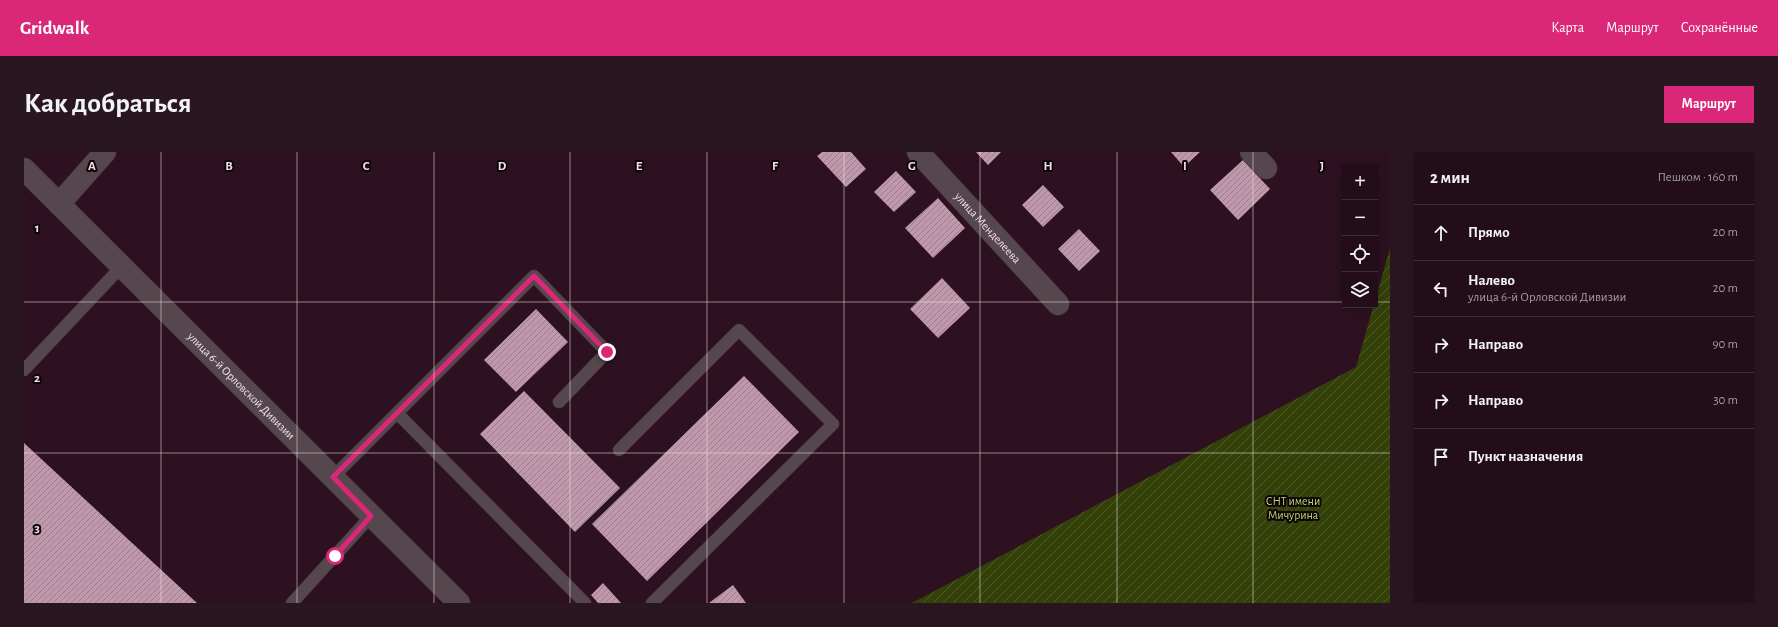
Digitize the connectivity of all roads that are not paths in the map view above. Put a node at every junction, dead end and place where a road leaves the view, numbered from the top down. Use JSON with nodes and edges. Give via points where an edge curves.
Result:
{"nodes":[{"id":1,"x":105,"y":152,"type":"edge"},
{"id":2,"x":1251,"y":152,"type":"edge"},
{"id":3,"x":928,"y":156,"type":"edge"},
{"id":4,"x":1266,"y":168,"type":"dead end"},
{"id":5,"x":24,"y":170,"type":"edge"},
{"id":6,"x":59,"y":204,"type":"junction"},
{"id":7,"x":122,"y":266,"type":"junction"},
{"id":8,"x":1058,"y":304,"type":"dead end"},
{"id":9,"x":24,"y":370,"type":"edge"},
{"id":10,"x":559,"y":402,"type":"dead end"},
{"id":11,"x":397,"y":412,"type":"junction"},
{"id":12,"x":619,"y":450,"type":"dead end"},
{"id":13,"x":333,"y":477,"type":"junction"},
{"id":14,"x":371,"y":516,"type":"junction"},
{"id":15,"x":292,"y":603,"type":"edge"},
{"id":16,"x":459,"y":603,"type":"edge"},
{"id":17,"x":585,"y":603,"type":"edge"},
{"id":18,"x":652,"y":603,"type":"edge"}],
"edges":[{"from":1,"to":6,"type":"street"},
{"from":2,"to":4,"type":"street"},
{"from":3,"to":8,"type":"street","name":"улица Менделеева"},
{"from":5,"to":6,"type":"street","name":"улица 6-й Орловской Дивизии"},
{"from":6,"to":7,"type":"street","name":"улица 6-й Орловской Дивизии"},
{"from":7,"to":9,"type":"lane"},
{"from":7,"to":13,"type":"street","name":"улица 6-й Орловской Дивизии"},
{"from":10,"to":11,"type":"lane","via":[[607,352],[534,276]]},
{"from":11,"to":13,"type":"lane"},
{"from":11,"to":17,"type":"lane"},
{"from":12,"to":18,"type":"lane","via":[[739,330],[833,424]]},
{"from":13,"to":14,"type":"street","name":"улица 6-й Орловской Дивизии"},
{"from":14,"to":15,"type":"lane"},
{"from":14,"to":16,"type":"street","name":"улица 6-й Орловской Дивизии"}]}
